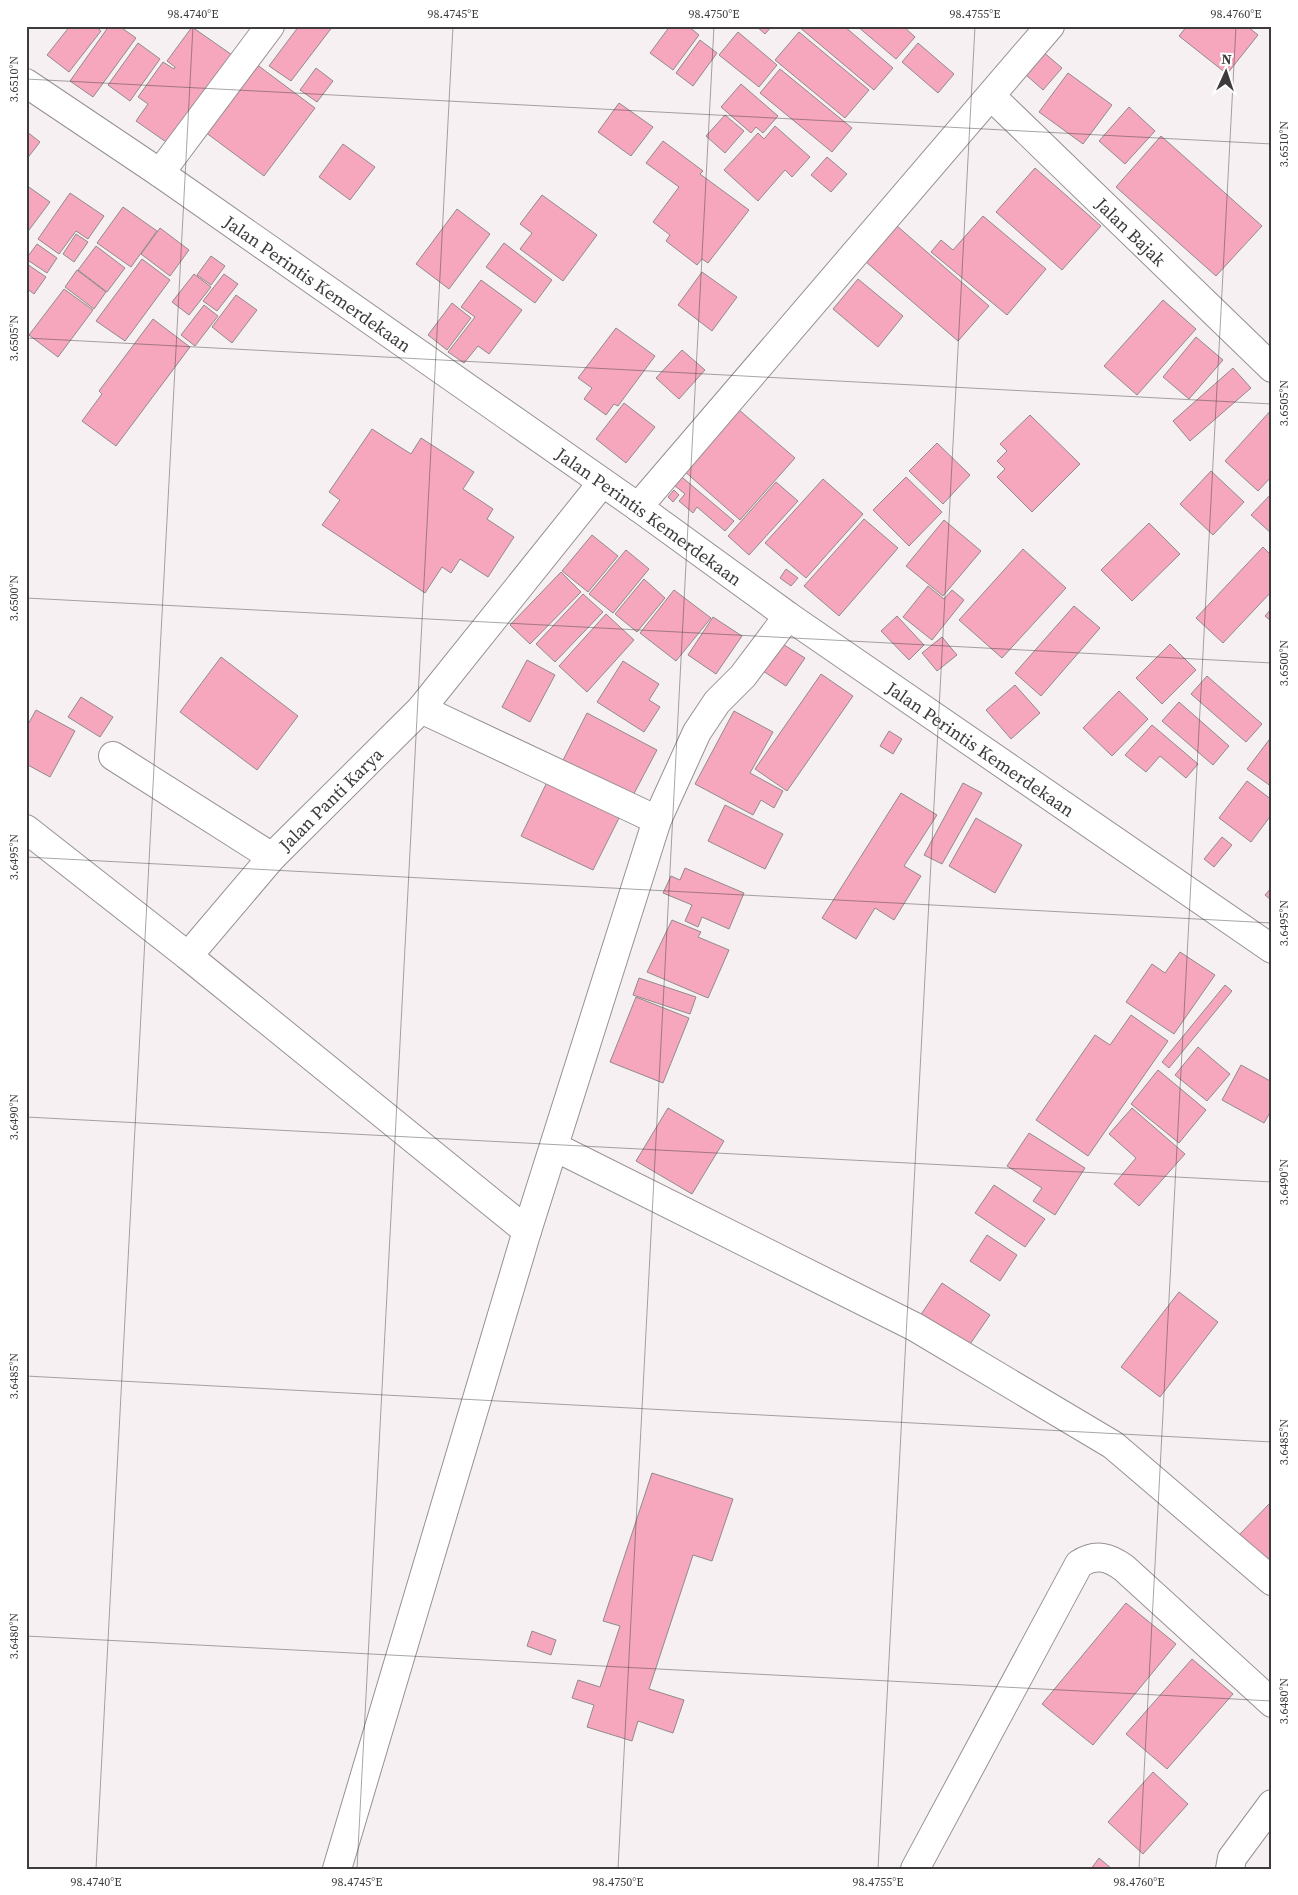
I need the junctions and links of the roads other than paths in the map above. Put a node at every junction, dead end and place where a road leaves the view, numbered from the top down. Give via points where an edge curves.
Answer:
1 (270, 26) edge
2 (1050, 26) edge
3 (26, 83) edge
4 (990, 96) junction
5 (160, 173) junction
6 (1272, 368) edge
7 (602, 483) junction
8 (638, 507) junction
9 (788, 616) junction
10 (421, 709) junction
11 (113, 756) dead end
12 (657, 820) junction
13 (26, 829) edge
14 (272, 857) junction
15 (1272, 949) edge
16 (188, 956) junction
17 (555, 1147) junction
18 (527, 1231) junction
19 (1272, 1581) edge
20 (1272, 1703) edge
21 (1272, 1804) edge
22 (337, 1869) edge
23 (915, 1869) edge
24 (1230, 1869) edge

1 - 5 street
2 - 4 street
3 - 5 street, Jalan Perintis Kemerdekaan
4 - 6 street, Jalan Bajak
4 - 8 street
5 - 7 street, Jalan Perintis Kemerdekaan
7 - 8 street, Jalan Perintis Kemerdekaan
7 - 10 street, Jalan Panti Karya
8 - 9 street, Jalan Perintis Kemerdekaan
9 - 12 street via 743,676 717,702 698,732
9 - 15 street, Jalan Perintis Kemerdekaan
10 - 12 street
10 - 14 street, Jalan Panti Karya
11 - 14 street
12 - 17 street
13 - 16 street
14 - 16 street, Jalan Panti Karya
16 - 18 street
17 - 18 street
17 - 19 street via 914,1327 1113,1445
18 - 22 street
20 - 23 street via 1118,1564 1101,1556 1089,1558 1079,1564
21 - 24 street via 1236,1852

